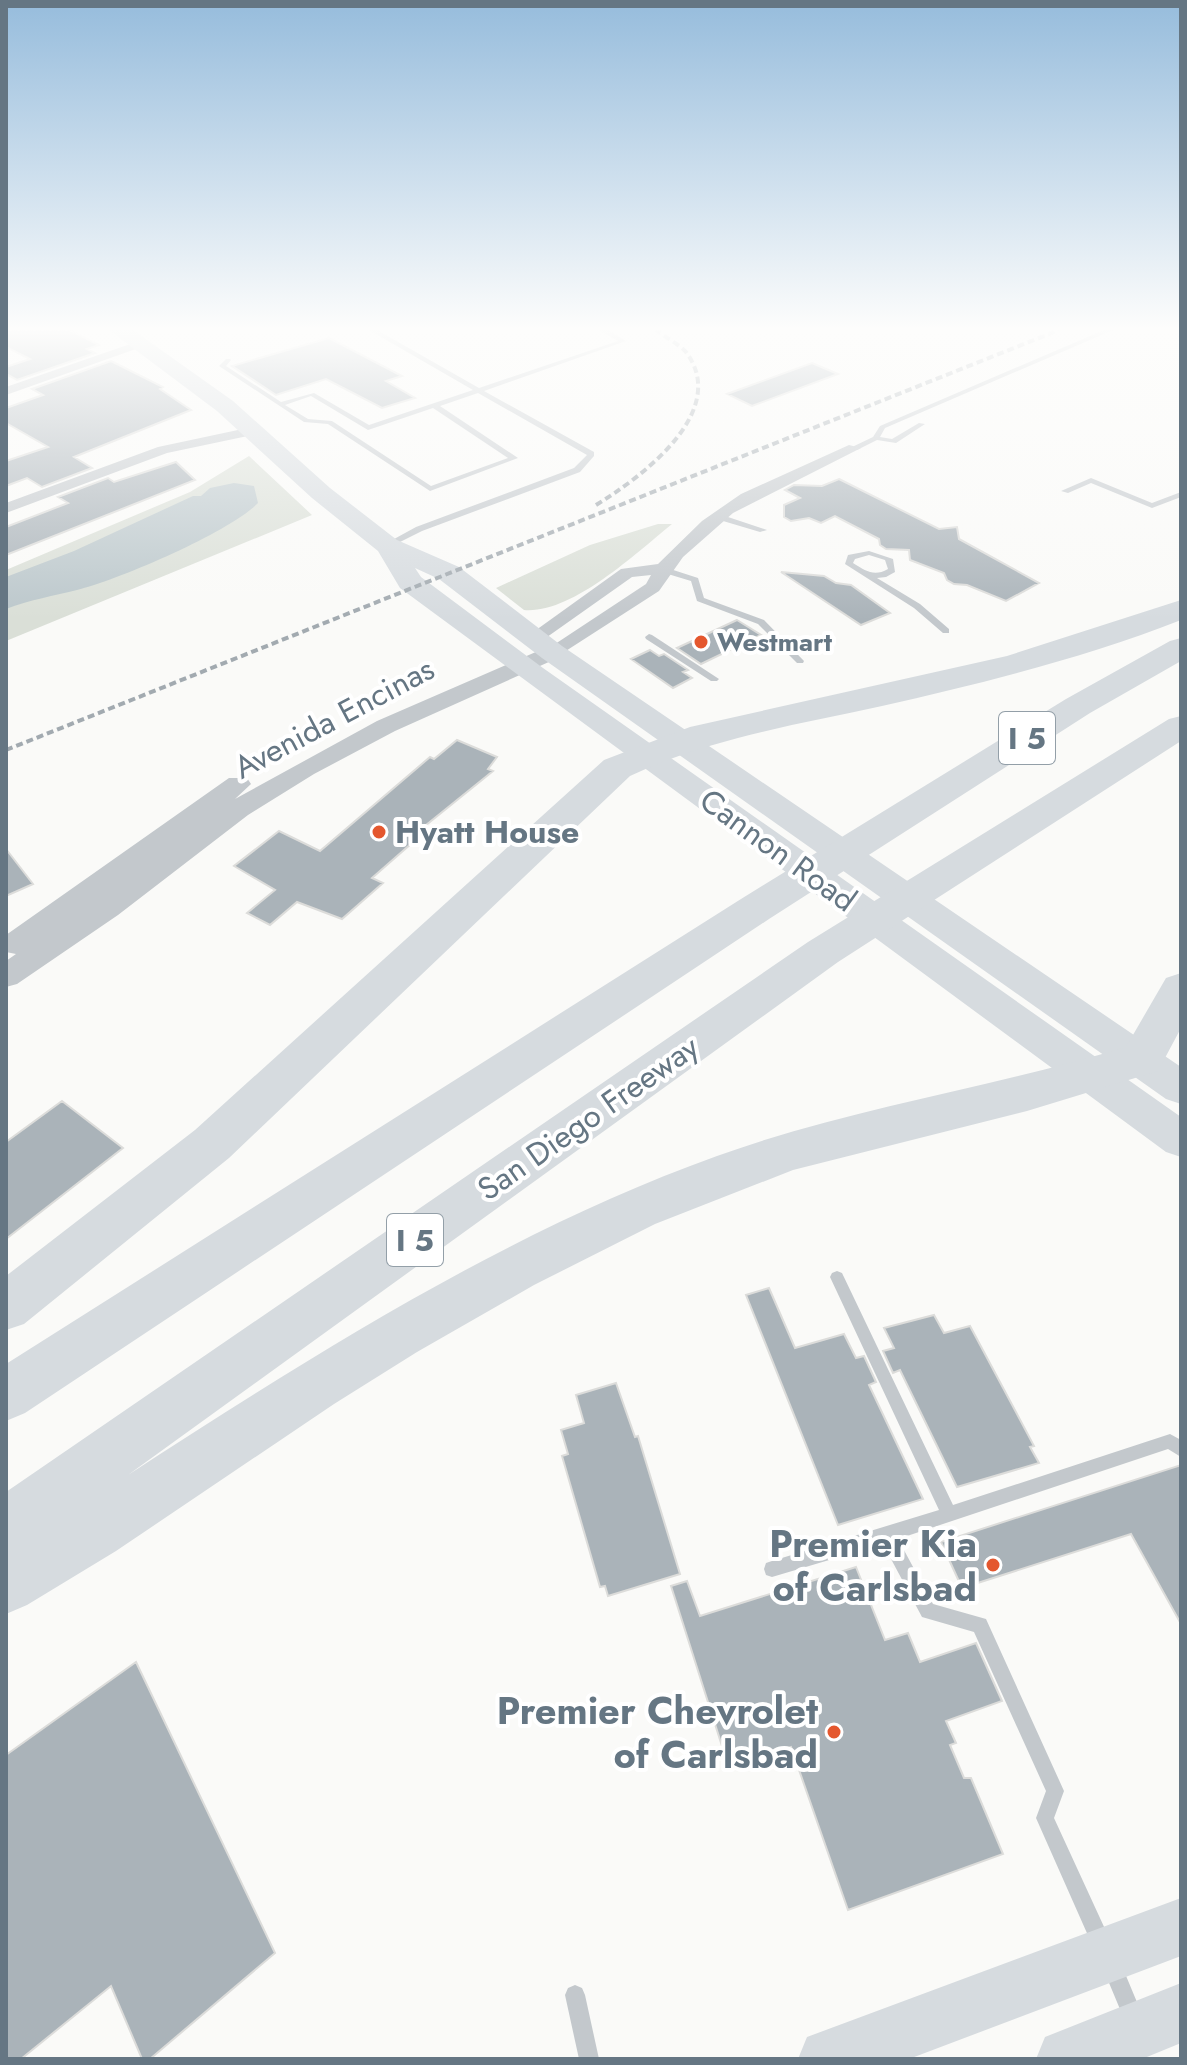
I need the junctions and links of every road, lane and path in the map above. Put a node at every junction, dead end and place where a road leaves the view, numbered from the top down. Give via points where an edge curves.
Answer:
1 (247, 426) edge
2 (337, 426) edge
3 (466, 426) edge
4 (543, 426) edge
5 (883, 426) edge
6 (917, 426) edge
7 (252, 431) junction
8 (876, 438) junction
9 (854, 448) joint
10 (1065, 491) dead end
11 (1181, 494) edge
12 (6, 508) edge
13 (716, 516) junction
14 (763, 530) dead end
15 (388, 546) junction
16 (661, 569) junction
17 (868, 576) junction
18 (1181, 609) edge
19 (946, 631) dead end
20 (649, 637) dead end
21 (1181, 648) edge
22 (528, 652) junction
23 (800, 661) dead end
24 (714, 679) dead end
25 (1181, 726) edge
26 (680, 739) junction
27 (645, 755) junction
28 (79, 900) junction
29 (108, 908) junction
30 (6, 950) edge
31 (6, 976) edge
32 (1181, 989) edge
33 (1142, 1059) junction
34 (1094, 1076) junction
35 (1181, 1088) edge
36 (1181, 1140) edge
37 (837, 1277) dead end
38 (6, 1307) edge
39 (6, 1395) edge
40 (1181, 1450) edge
41 (949, 1514) junction
42 (6, 1527) edge
43 (887, 1535) junction
44 (772, 1569) dead end
45 (6, 1584) edge
46 (1181, 1927) edge
47 (1107, 1955) junction
48 (575, 1995) dead end
49 (1155, 2029) edge
50 (589, 2059) edge
51 (829, 2059) edge
52 (1067, 2059) edge

1 - 7 main road, Cannon Road
2 - 3 lane via 430,489 514,458
4 - 15 lane via 591,454 577,470 419,529
5 - 8 lane
6 - 8 lane via 893,441
7 - 12 street via 163,450
7 - 15 main road, Cannon Road
8 - 9 lane
9 - 13 street, Avenida Encinas via 758,489
10 - 11 lane via 1091,480 1152,506
13 - 14 lane
13 - 16 street, Avenida Encinas
15 - 22 main road, Cannon Road via 410,582
16 - 22 street, Avenida Encinas via 653,587
16 - 22 street, Avenida Encinas via 627,573
16 - 23 lane via 695,580 700,599 761,622
17 - 17 lane via 888,573 892,562 877,554 851,557 851,568
17 - 19 lane
18 - 26 highway via 1019,665
20 - 24 lane
21 - 39 highway, I 5 via 1078,706 755,909
22 - 26 main road, Cannon Road
22 - 27 main road, Cannon Road
22 - 28 street, Avenida Encinas via 377,707 296,748 197,812
22 - 29 street, Avenida Encinas via 305,768 238,809
25 - 42 highway, San Diego Freeway / I 5 via 823,952
26 - 27 highway
26 - 33 main road, Cannon Road
27 - 34 main road, Cannon Road
27 - 38 highway via 617,768 212,1144
28 - 29 lane
28 - 30 street, Avenida Encinas
29 - 31 street, Avenida Encinas
32 - 33 highway
33 - 34 highway
33 - 35 main road, Cannon Road
34 - 36 main road, Cannon Road
34 - 45 highway via 805,1148 683,1190 557,1246 358,1359
37 - 41 lane
40 - 41 lane via 1170,1441
41 - 43 lane
43 - 44 lane
43 - 47 lane via 928,1611 980,1625 1055,1791 1045,1818
46 - 47 main road
47 - 49 lane
47 - 51 main road
48 - 50 lane
49 - 52 main road

